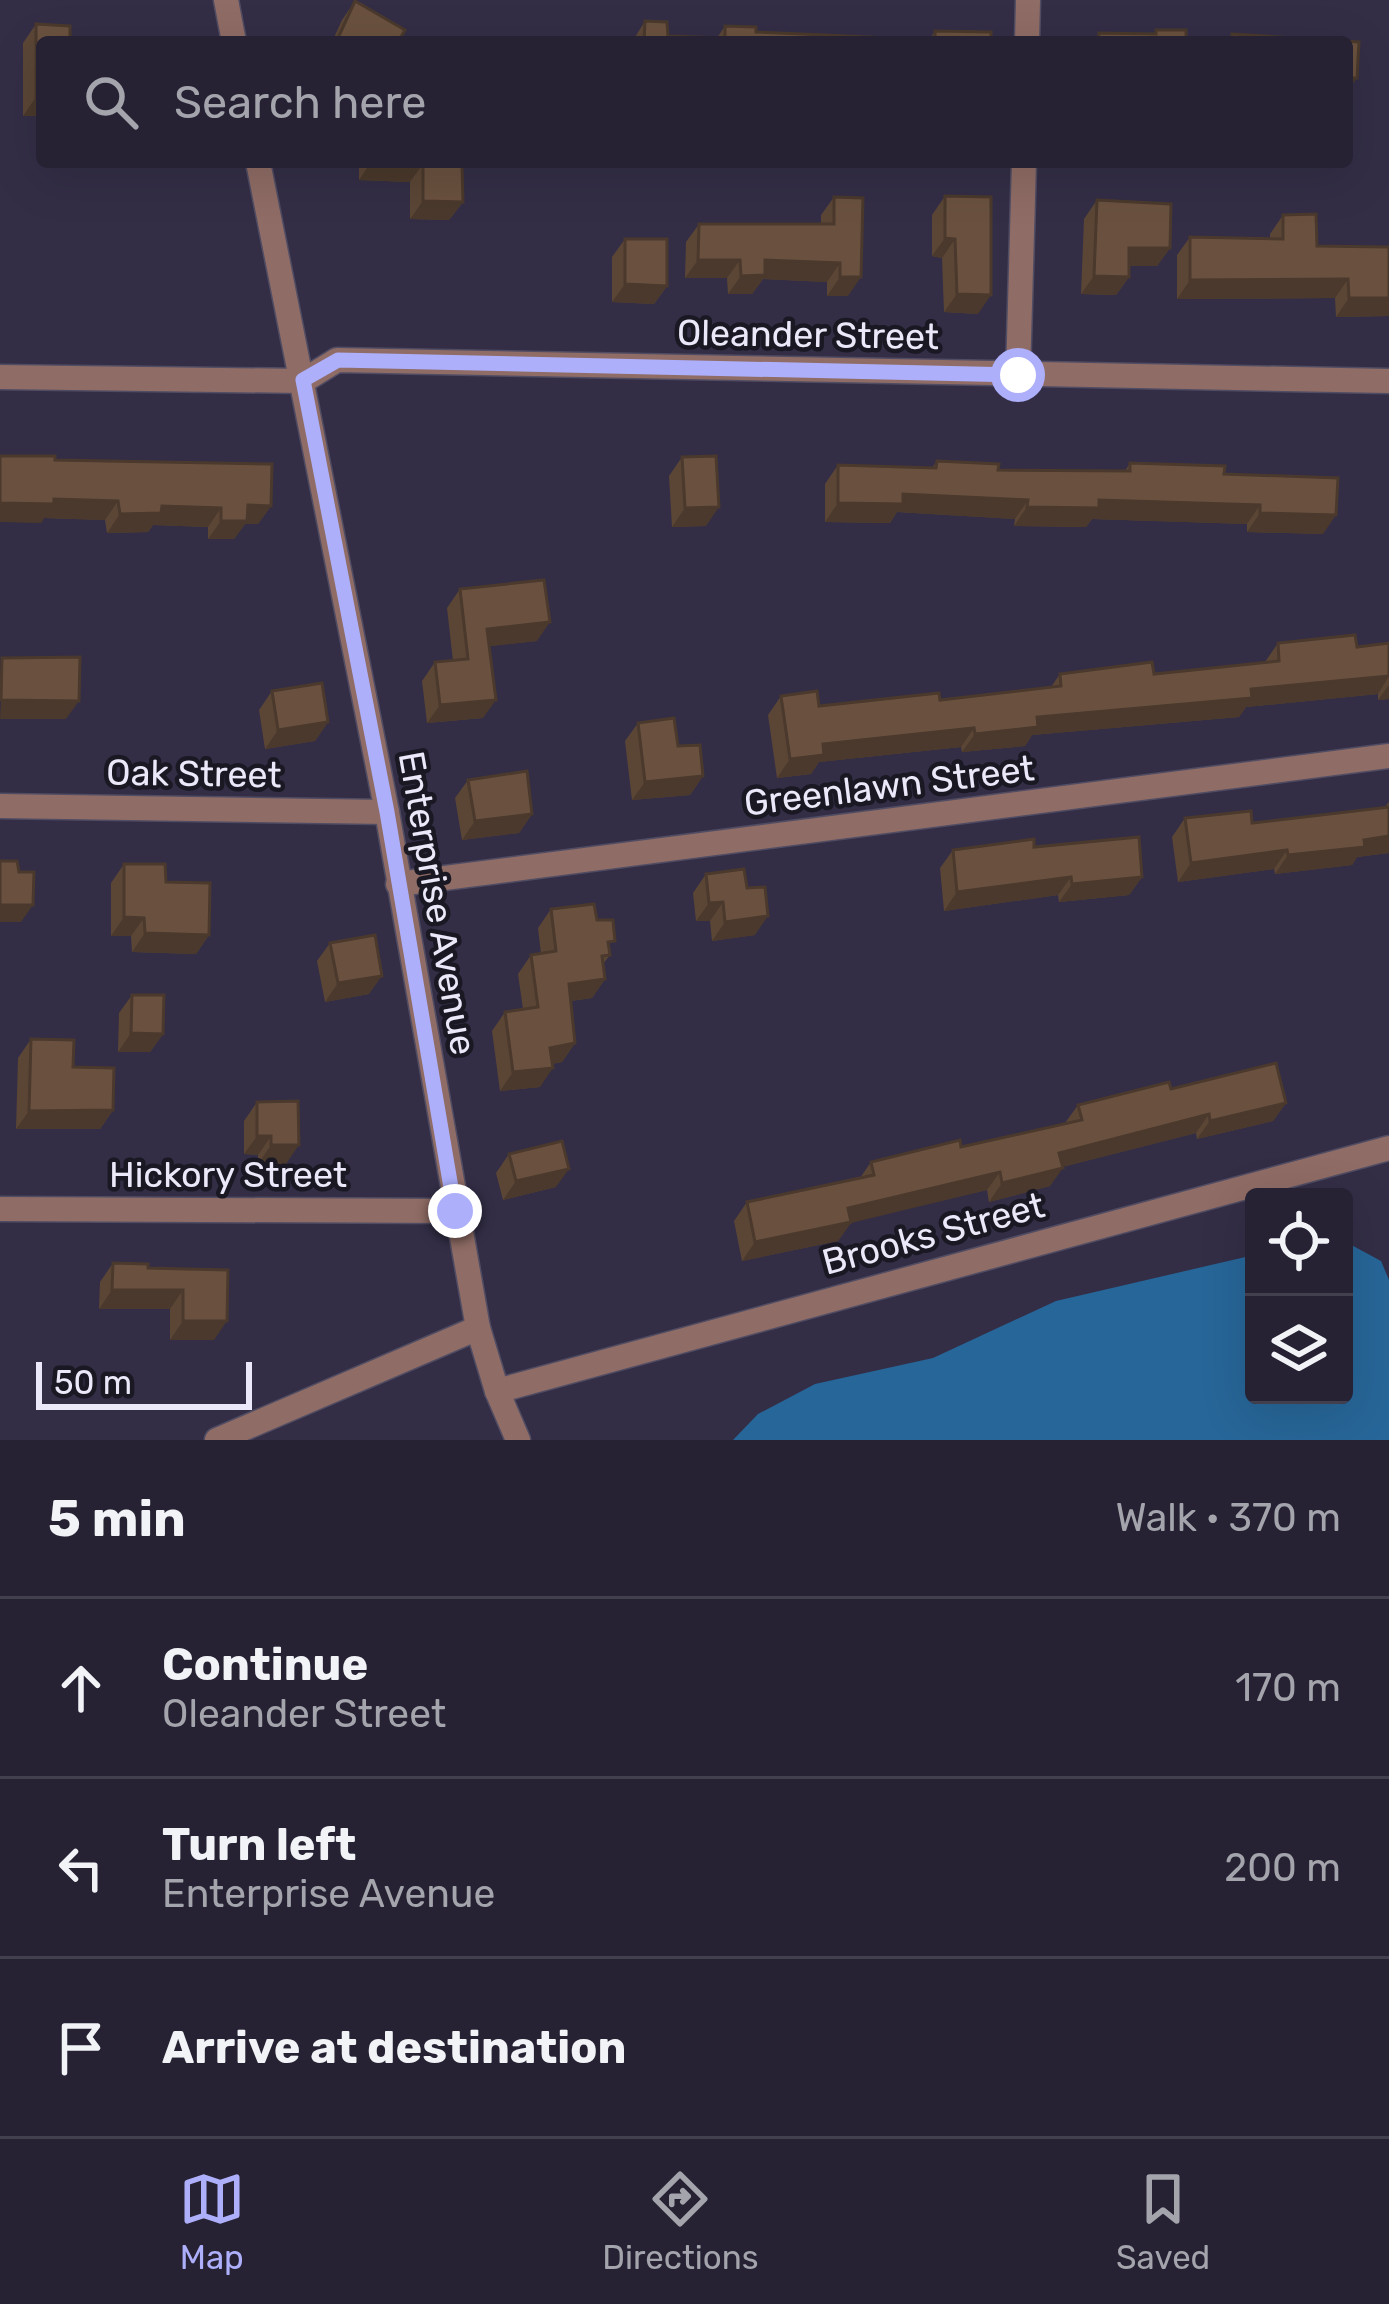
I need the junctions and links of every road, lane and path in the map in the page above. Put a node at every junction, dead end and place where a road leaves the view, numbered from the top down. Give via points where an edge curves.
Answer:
1 (226, 0) edge
2 (1028, 0) edge
3 (233, 36) edge
4 (1027, 36) edge
5 (259, 168) edge
6 (1024, 168) edge
7 (1018, 375) junction
8 (0, 377) edge
9 (303, 380) junction
10 (1389, 381) edge
11 (1389, 756) edge
12 (0, 806) edge
13 (387, 812) junction
14 (398, 884) junction
15 (1389, 1148) edge
16 (0, 1209) edge
17 (455, 1211) junction
18 (478, 1328) junction
19 (497, 1391) junction
20 (217, 1440) edge
21 (518, 1440) edge

1 - 3 street
2 - 4 street
5 - 9 street, Enterprise Avenue
6 - 7 street
7 - 9 street, Oleander Street via 338,360
7 - 10 street, Oleander Street
8 - 9 street
9 - 13 street, Enterprise Avenue
11 - 14 street, Greenlawn Street
12 - 13 street, Oak Street
13 - 14 street, Enterprise Avenue
14 - 17 street, Enterprise Avenue
15 - 19 street, Brooks Street
16 - 17 street, Hickory Street
17 - 18 street, Enterprise Avenue
18 - 19 street, Enterprise Avenue
18 - 20 street
19 - 21 street, Enterprise Avenue

